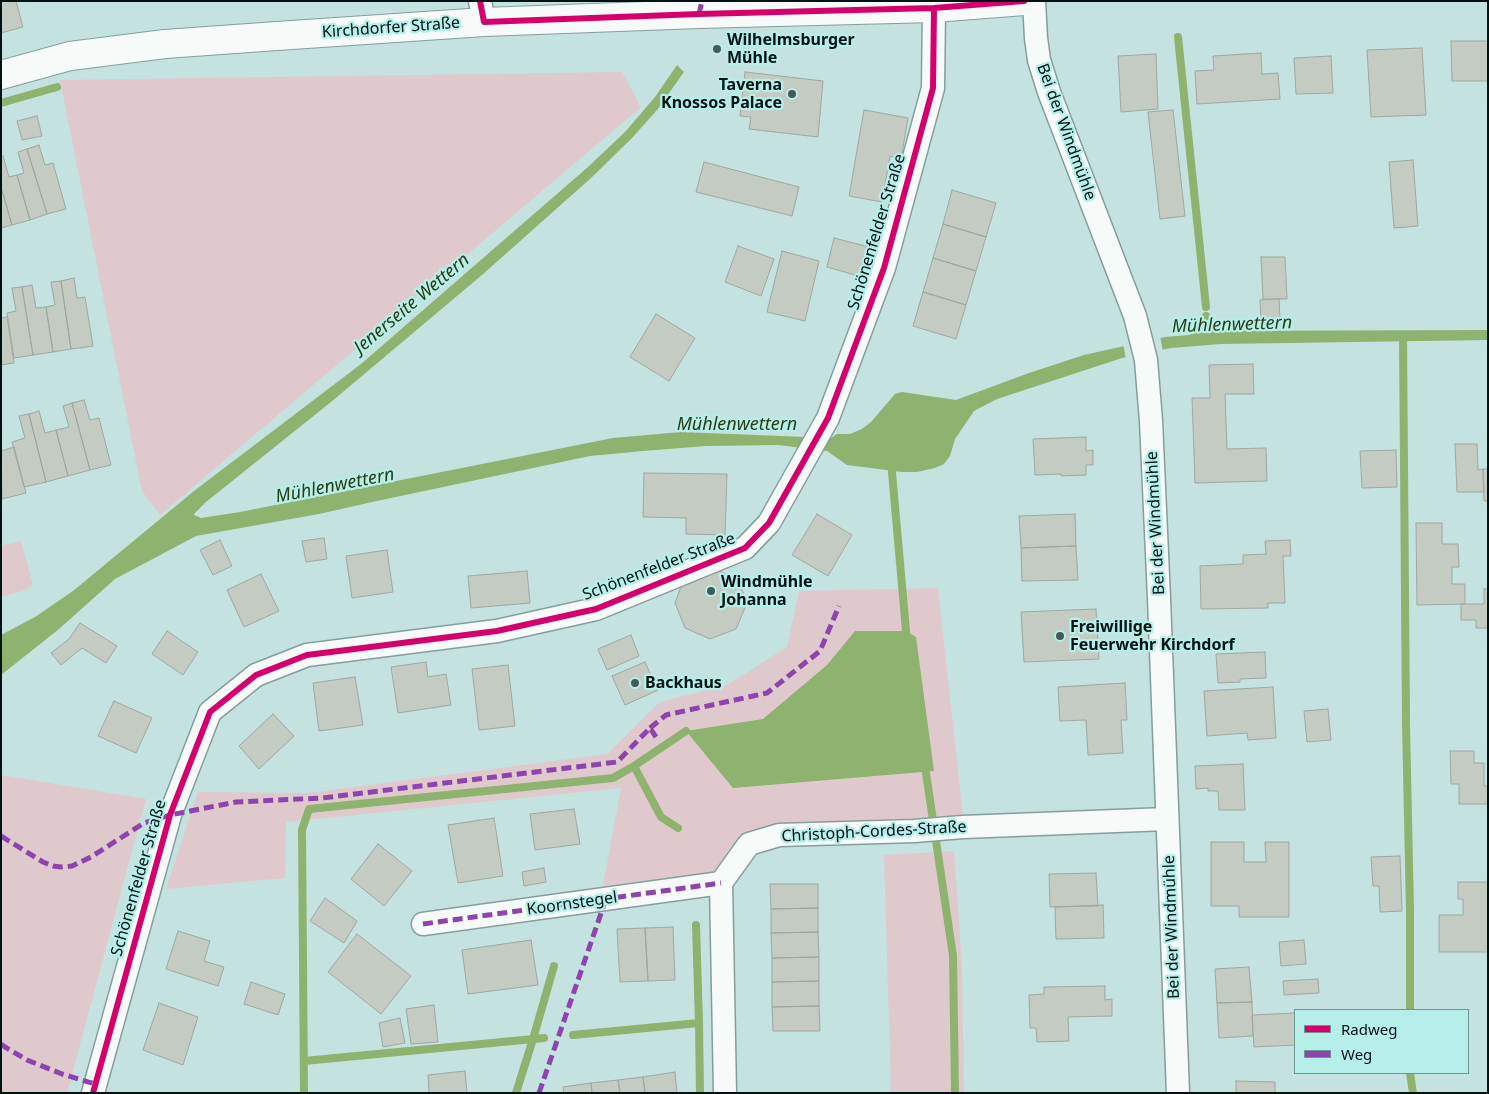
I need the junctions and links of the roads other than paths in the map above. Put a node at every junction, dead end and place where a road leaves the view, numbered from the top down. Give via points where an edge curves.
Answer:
1 (1024, 1) edge
2 (1034, 1) edge
3 (701, 7) edge
4 (934, 8) junction
5 (482, 12) edge
6 (1, 75) edge
7 (1167, 819) junction
8 (721, 883) junction
9 (423, 924) dead end
10 (93, 1093) edge
11 (725, 1093) edge
12 (1178, 1093) edge

1 - 4 street, Kirchdorfer Straße
2 - 7 street, Bei der Windmühle via 1036,38 1049,92 1140,332 1146,360 1152,421
3 - 4 street, Kirchdorfer Straße
3 - 5 street, Kirchdorfer Straße
4 - 10 street, Schönenfelder Straße via 933,88 884,268 828,418 769,523 745,548 596,609 496,631 307,655 256,675 210,712 170,815
5 - 6 street, Kirchdorfer Straße via 70,56
7 - 8 street, Christoph-Cordes-Straße via 779,835 748,844
7 - 12 street, Bei der Windmühle
8 - 9 street, Koornstegel
8 - 11 street

